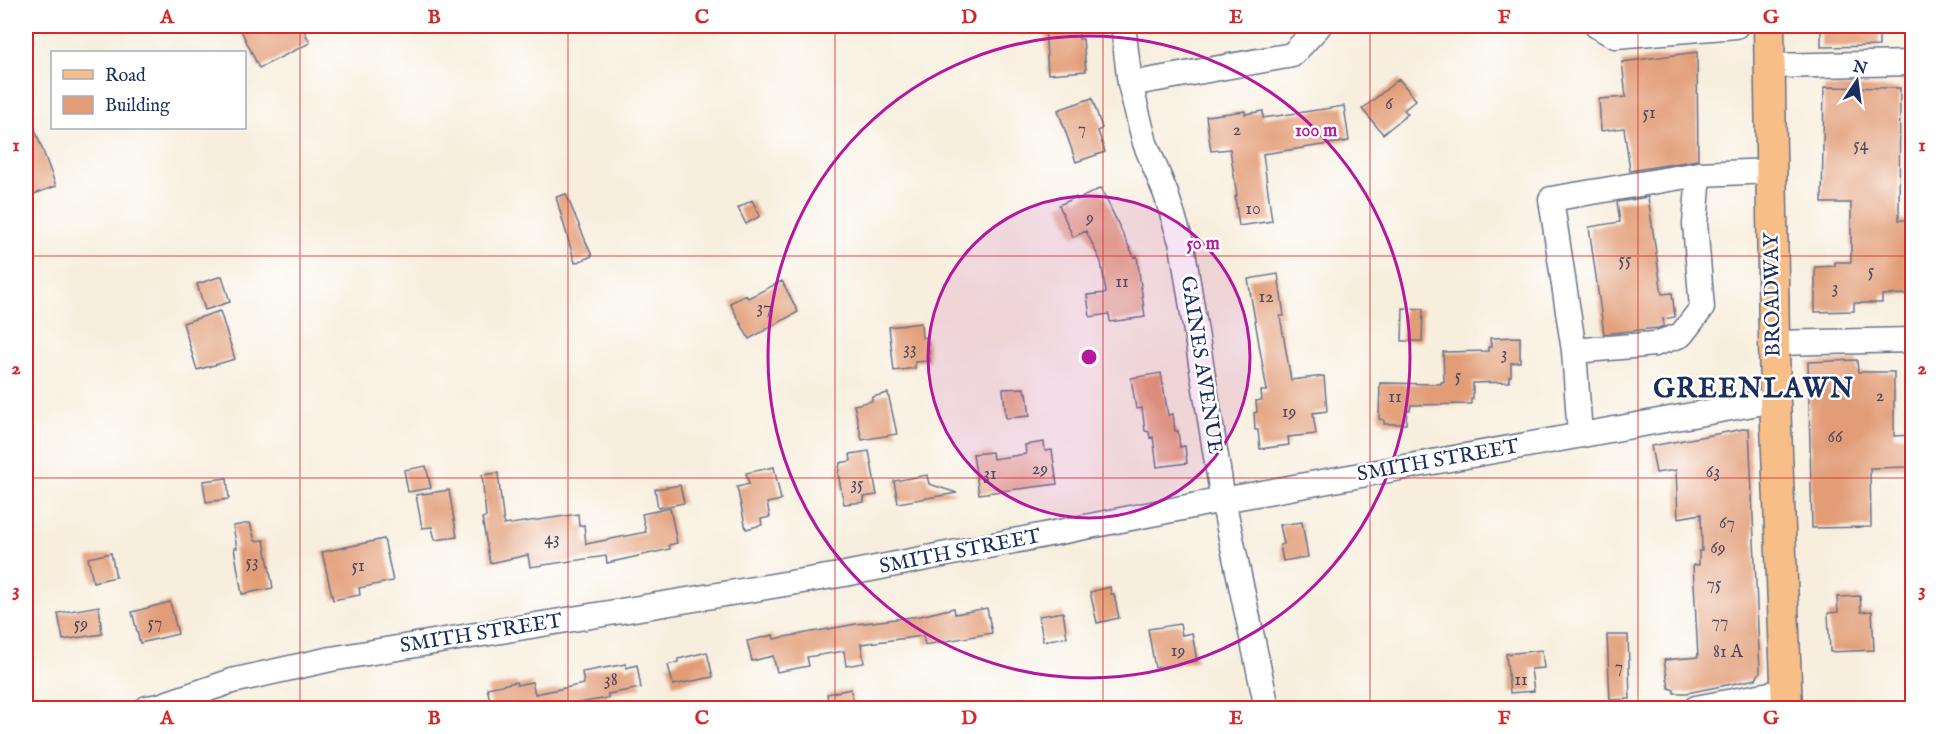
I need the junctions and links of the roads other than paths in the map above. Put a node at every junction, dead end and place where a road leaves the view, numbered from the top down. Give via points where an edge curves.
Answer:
1 (1123, 26) edge
2 (1319, 26) edge
3 (1597, 26) edge
4 (1736, 26) edge
5 (1769, 26) edge
6 (1912, 61) edge
7 (1770, 66) junction
8 (1130, 84) junction
9 (1771, 171) junction
10 (1699, 174) junction
11 (1912, 340) edge
12 (1774, 343) junction
13 (1574, 351) junction
14 (1775, 400) junction
15 (1580, 435) junction
16 (1223, 500) junction
17 (1787, 700) edge
18 (155, 708) edge
19 (1267, 708) edge
20 (1696, 708) edge

1 - 8 street, GAINES AVENUE
2 - 8 street via 1292,55
3 - 4 street via 1615,36
5 - 7 main road, BROADWAY
6 - 7 street
7 - 9 main road, BROADWAY
8 - 16 street, GAINES AVENUE via 1145,143 1182,245
9 - 10 street
9 - 12 main road, BROADWAY
10 - 13 street via 1695,224 1702,308 1682,335 1655,344
10 - 13 street via 1551,199
11 - 12 street
12 - 14 main road, BROADWAY
13 - 15 street
14 - 15 street, SMITH STREET
14 - 17 main road, BROADWAY
15 - 16 street, SMITH STREET
16 - 18 street, SMITH STREET via 845,574 331,659 232,681
16 - 19 street, GAINES AVENUE
17 - 20 street

